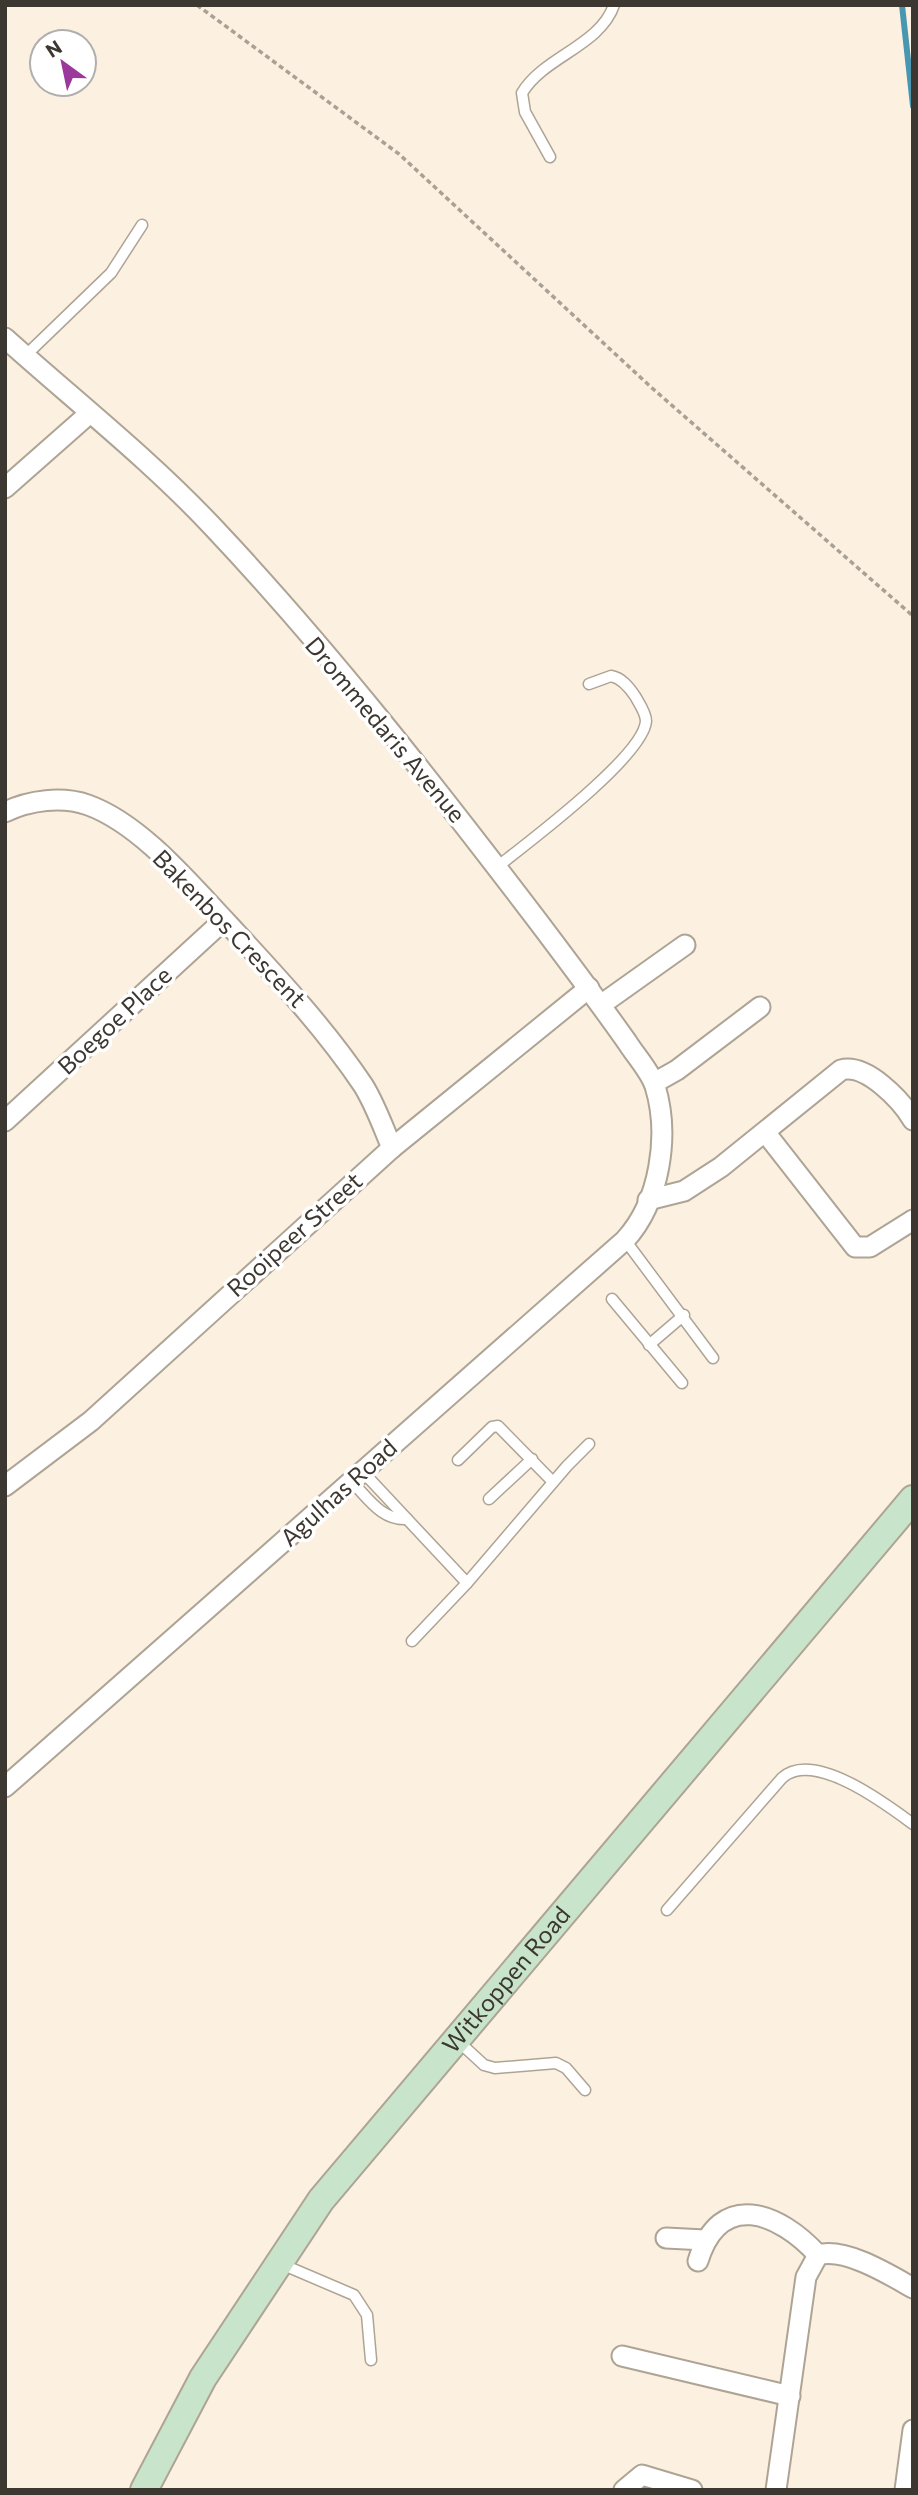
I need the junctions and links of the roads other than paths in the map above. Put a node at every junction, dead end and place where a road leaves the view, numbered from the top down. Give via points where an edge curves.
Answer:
1 (614, 5) edge
2 (550, 158) dead end
3 (142, 225) dead end
4 (5, 338) edge
5 (25, 356) junction
6 (90, 414) junction
7 (5, 488) edge
8 (589, 684) dead end
9 (5, 813) edge
10 (497, 867) junction
11 (224, 920) junction
12 (685, 945) dead end
13 (589, 988) junction
14 (602, 1004) junction
15 (760, 1007) dead end
16 (654, 1083) junction
17 (913, 1120) edge
18 (5, 1121) edge
19 (765, 1132) junction
20 (392, 1148) junction
21 (651, 1193) junction
22 (913, 1220) edge
23 (625, 1240) junction
24 (612, 1299) dead end
25 (684, 1315) junction
26 (649, 1345) junction
27 (713, 1358) dead end
28 (682, 1383) dead end
29 (589, 1444) dead end
30 (532, 1459) junction
31 (458, 1460) dead end
32 (358, 1477) junction
33 (553, 1482) junction
34 (5, 1486) edge
35 (489, 1499) dead end
36 (913, 1499) edge
37 (467, 1583) junction
38 (412, 1641) dead end
39 (5, 1787) edge
40 (913, 1824) edge
41 (667, 1910) dead end
42 (456, 2039) junction
43 (585, 2090) dead end
44 (666, 2238) dead end
45 (705, 2240) junction
46 (818, 2255) junction
47 (698, 2261) dead end
48 (279, 2263) junction
49 (913, 2288) edge
50 (622, 2356) dead end
51 (371, 2360) dead end
52 (790, 2396) junction
53 (913, 2430) edge
54 (144, 2490) edge
55 (624, 2490) edge
56 (692, 2490) edge
57 (776, 2490) edge
58 (905, 2490) edge

1 - 2 lane via 604,23 522,93 525,113
3 - 5 lane via 111,273
4 - 5 street, Drommedaris Avenue
5 - 6 street, Drommedaris Avenue
6 - 7 street
6 - 10 street, Drommedaris Avenue via 117,434 211,525 376,716
8 - 10 lane via 611,676 627,685 646,721 640,735 628,753 568,810
9 - 11 street, Bakenbos Crescent via 48,800 69,799 111,816 171,865
10 - 13 street, Drommedaris Avenue
11 - 18 street, Boegoe Place
11 - 20 street, Bakenbos Crescent via 303,1005 364,1087
12 - 14 street
13 - 14 street, Drommedaris Avenue
13 - 20 street, Rooipeer Street
14 - 16 street, Drommedaris Avenue
15 - 16 street
16 - 21 street, Drommedaris Avenue via 661,1135 660,1163
17 - 19 street via 897,1097 848,1068 834,1073
19 - 21 street via 684,1191
19 - 22 street via 855,1247 870,1247
20 - 34 street, Rooipeer Street via 91,1422
21 - 23 street, Agulhas Road
23 - 25 lane
23 - 32 street, Agulhas Road
24 - 26 lane
25 - 26 lane
25 - 27 lane
26 - 28 lane
29 - 33 lane
30 - 31 lane via 503,1429 494,1426
30 - 33 lane
30 - 35 lane
32 - 37 lane via 387,1517 407,1519
32 - 39 street, Agulhas Road
33 - 37 lane
36 - 42 main road, Witkoppen Road
37 - 38 lane
40 - 41 lane via 834,1776 794,1770 782,1778
42 - 43 lane via 484,2065 495,2068 556,2063
42 - 48 main road, Witkoppen Road via 328,2192
44 - 45 street
45 - 46 street via 720,2224 754,2213 792,2231
45 - 47 street
46 - 49 street via 841,2256 874,2267
46 - 52 street via 806,2277
48 - 51 lane via 354,2295 368,2315
48 - 54 main road, Witkoppen Road via 202,2378
50 - 52 street
52 - 57 street
53 - 58 street
55 - 56 street via 642,2474

